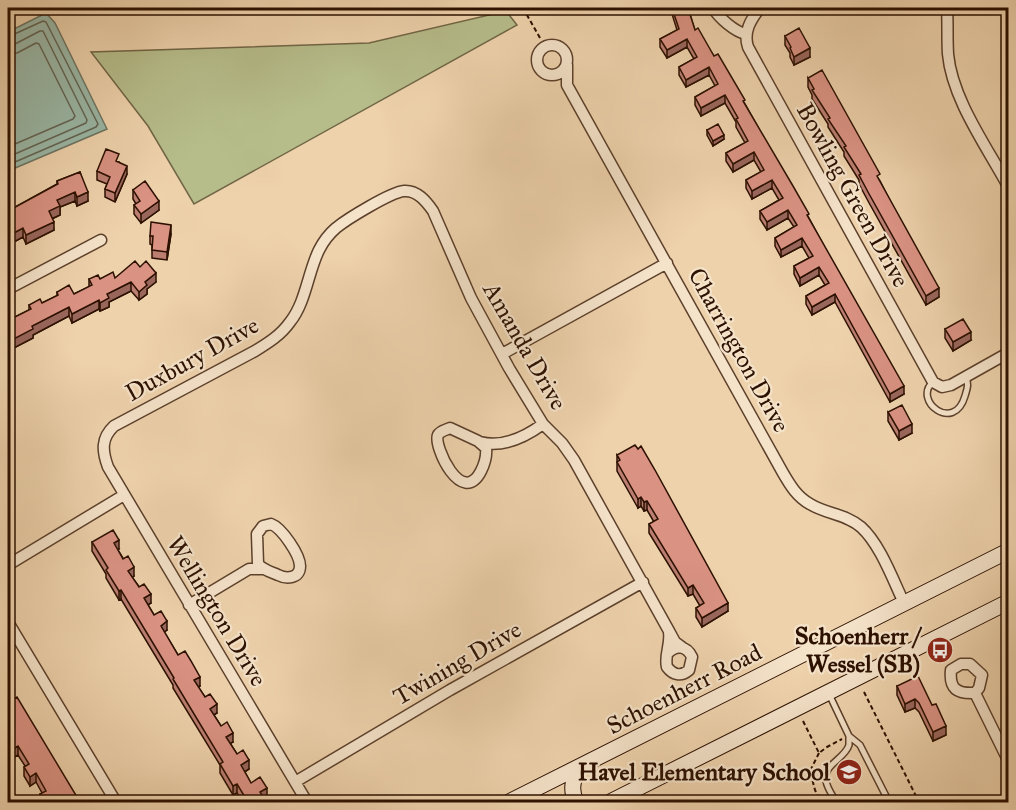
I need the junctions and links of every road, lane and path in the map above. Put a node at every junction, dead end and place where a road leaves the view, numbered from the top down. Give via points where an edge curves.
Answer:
1 (12, 8) edge
2 (523, 8) edge
3 (713, 8) edge
4 (948, 8) edge
5 (8, 10) edge
6 (757, 12) edge
7 (746, 34) junction
8 (540, 38) dead end
9 (567, 65) junction
10 (551, 75) junction
11 (567, 85) junction
12 (1008, 186) edge
13 (412, 192) joint
14 (101, 240) dead end
15 (667, 263) junction
16 (8, 289) edge
17 (1008, 353) edge
18 (502, 354) junction
19 (965, 377) junction
20 (938, 384) junction
21 (543, 424) junction
22 (105, 438) joint
23 (478, 441) junction
24 (496, 444) junction
25 (486, 461) junction
26 (124, 495) junction
27 (1008, 551) edge
28 (257, 553) junction
29 (8, 564) edge
30 (249, 569) junction
31 (264, 569) junction
32 (643, 582) junction
33 (1008, 602) edge
34 (904, 603) junction
35 (189, 605) junction
36 (8, 622) edge
37 (669, 631) junction
38 (683, 648) junction
39 (667, 654) junction
40 (864, 692) dead end
41 (828, 693) junction
42 (975, 693) dead end
43 (801, 716) dead end
44 (849, 736) junction
45 (819, 753) junction
46 (1008, 760) edge
47 (579, 767) junction
48 (295, 782) junction
49 (116, 802) edge
50 (307, 802) edge
51 (509, 802) edge
52 (576, 802) edge
53 (610, 802) edge
54 (821, 802) edge
55 (836, 802) edge
56 (889, 802) edge
57 (919, 802) edge

1 - 5 path
2 - 8 path
3 - 7 street
4 - 12 street via 948,56 954,79
6 - 7 street
7 - 20 street, Bowling Green Drive via 748,47
9 - 10 street via 560,73
9 - 10 street, Charrington Drive via 564,50 555,45 544,47 538,53 537,63
9 - 11 street, Charrington Drive
10 - 11 street, Charrington Drive
11 - 15 street, Charrington Drive
13 - 18 street, Amanda Drive via 433,211 471,298
13 - 22 street, Duxbury Drive via 379,201 337,227 319,249 292,321 274,339 122,421
14 - 16 street
15 - 18 street
15 - 34 street, Charrington Drive via 796,493 809,504 862,527
17 - 19 street
18 - 21 street, Amanda Drive
19 - 20 street via 951,385
19 - 20 lane via 968,387 963,403 951,413 936,410 931,404 928,389
21 - 24 street via 522,437
21 - 32 street, Amanda Drive via 574,460
22 - 26 street, Wellington Drive via 104,456
23 - 24 street
23 - 25 street via 486,448
23 - 25 street via 450,428 438,436 437,444 458,481 464,484 478,476
24 - 25 street
26 - 29 street
26 - 35 street, Wellington Drive
27 - 34 main road, Schoenherr Road
28 - 30 street
28 - 31 street via 258,564
28 - 31 street via 260,529 275,525 300,566 295,575 285,579
30 - 31 street
30 - 35 street
32 - 37 street, Amanda Drive
32 - 48 street, Twining Drive
33 - 41 main road
34 - 47 main road, Schoenherr Road
35 - 48 street, Wellington Drive
36 - 49 street
37 - 38 street, Amanda Drive
37 - 39 street
38 - 39 street via 674,648
38 - 39 street via 693,662 682,674 666,667
40 - 57 path
41 - 44 lane
41 - 53 main road
42 - 46 street
43 - 45 path
44 - 45 path
44 - 55 lane via 849,747 825,776
44 - 56 lane via 860,745
45 - 54 path via 810,771
47 - 51 main road, Schoenherr Road
47 - 52 main road via 572,789
48 - 50 street, Wellington Drive

